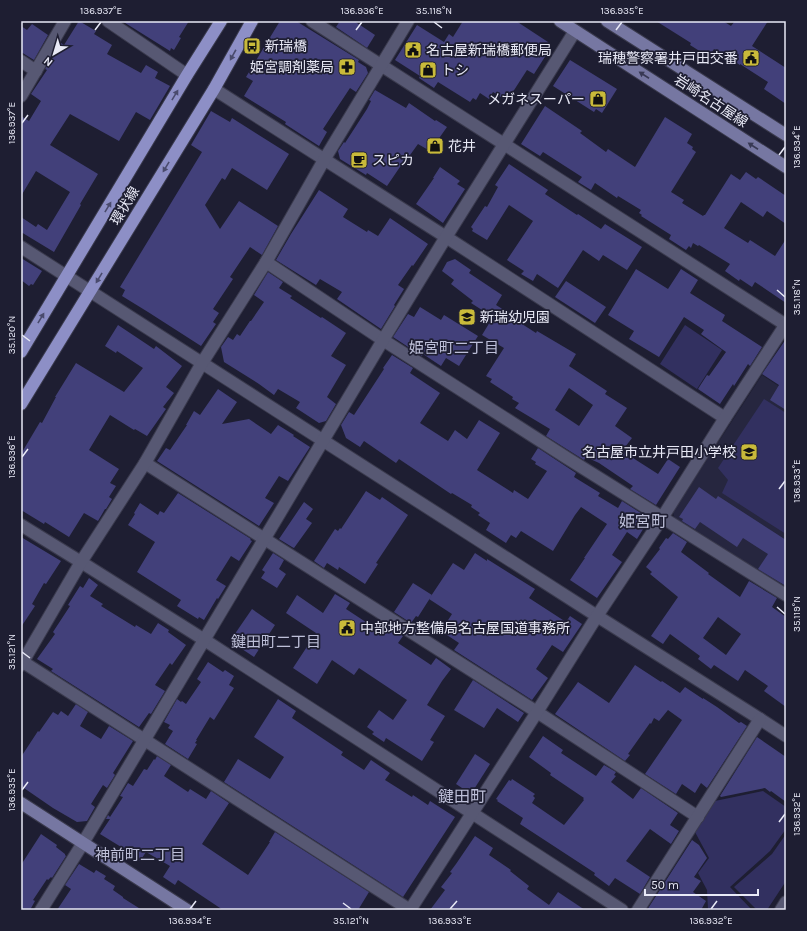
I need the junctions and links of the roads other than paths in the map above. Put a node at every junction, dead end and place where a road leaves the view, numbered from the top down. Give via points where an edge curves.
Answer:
1 (65, 21) edge
2 (108, 21) edge
3 (221, 21) edge
4 (252, 21) edge
5 (312, 21) edge
6 (408, 21) edge
7 (560, 21) edge
8 (607, 21) edge
9 (575, 31) junction
10 (21, 61) edge
11 (381, 65) junction
12 (36, 70) junction
13 (187, 75) junction
14 (214, 89) junction
15 (21, 96) edge
16 (786, 135) edge
17 (503, 145) junction
18 (324, 160) junction
19 (786, 167) edge
20 (446, 237) junction
21 (21, 247) edge
22 (266, 262) junction
23 (67, 277) junction
24 (90, 292) junction
25 (786, 325) edge
26 (383, 340) junction
27 (21, 352) edge
28 (202, 363) junction
29 (21, 404) edge
30 (725, 418) junction
31 (324, 441) junction
32 (145, 463) junction
33 (662, 518) junction
34 (21, 525) edge
35 (264, 539) junction
36 (81, 562) junction
37 (786, 595) edge
38 (597, 616) junction
39 (204, 640) junction
40 (22, 663) edge
41 (537, 712) junction
42 (760, 719) junction
43 (786, 736) edge
44 (145, 739) junction
45 (21, 803) edge
46 (472, 812) junction
47 (698, 817) junction
48 (83, 843) junction
49 (786, 902) edge
50 (41, 910) edge
51 (187, 910) edge
52 (410, 910) edge
53 (622, 910) edge
54 (638, 910) edge
55 (781, 910) edge

1 - 12 street
2 - 13 street
3 - 13 main road, 環状線
4 -> 14 main road, 環状線
5 - 11 street
6 - 11 street
7 - 9 main road, 岩崎名古屋線
8 - 16 main road, 岩崎名古屋線
9 - 17 street
19 -> 9 main road, 岩崎名古屋線
10 - 12 street
11 - 17 street
11 - 18 street
12 - 15 street
23 -> 13 main road, 環状線
14 - 18 street
14 -> 24 main road, 環状線
17 - 20 street
17 - 25 street
18 - 20 street
18 - 22 street
20 - 26 street
20 - 30 street
21 - 23 street
22 - 26 street
22 - 28 street
23 - 24 street
27 -> 23 main road, 環状線
24 - 28 street
24 - 29 main road, 環状線
25 - 30 street
26 - 31 street
26 - 33 street
28 - 31 street
28 - 32 street
30 - 33 street
31 - 35 street
31 - 38 street
32 - 35 street
32 - 36 street
33 - 37 street
33 - 38 street
34 - 36 street
35 - 39 street
35 - 41 street
36 - 39 street
36 - 40 street
38 - 41 street
38 - 42 street
39 - 44 street
39 - 46 street
40 - 44 street
41 - 46 street
41 - 47 street
42 - 43 street
42 - 47 street
44 - 48 street
44 - 52 street
45 - 48 main road
46 - 52 street
46 - 53 street
47 - 54 street
48 - 50 street
48 - 51 main road
49 - 55 street

